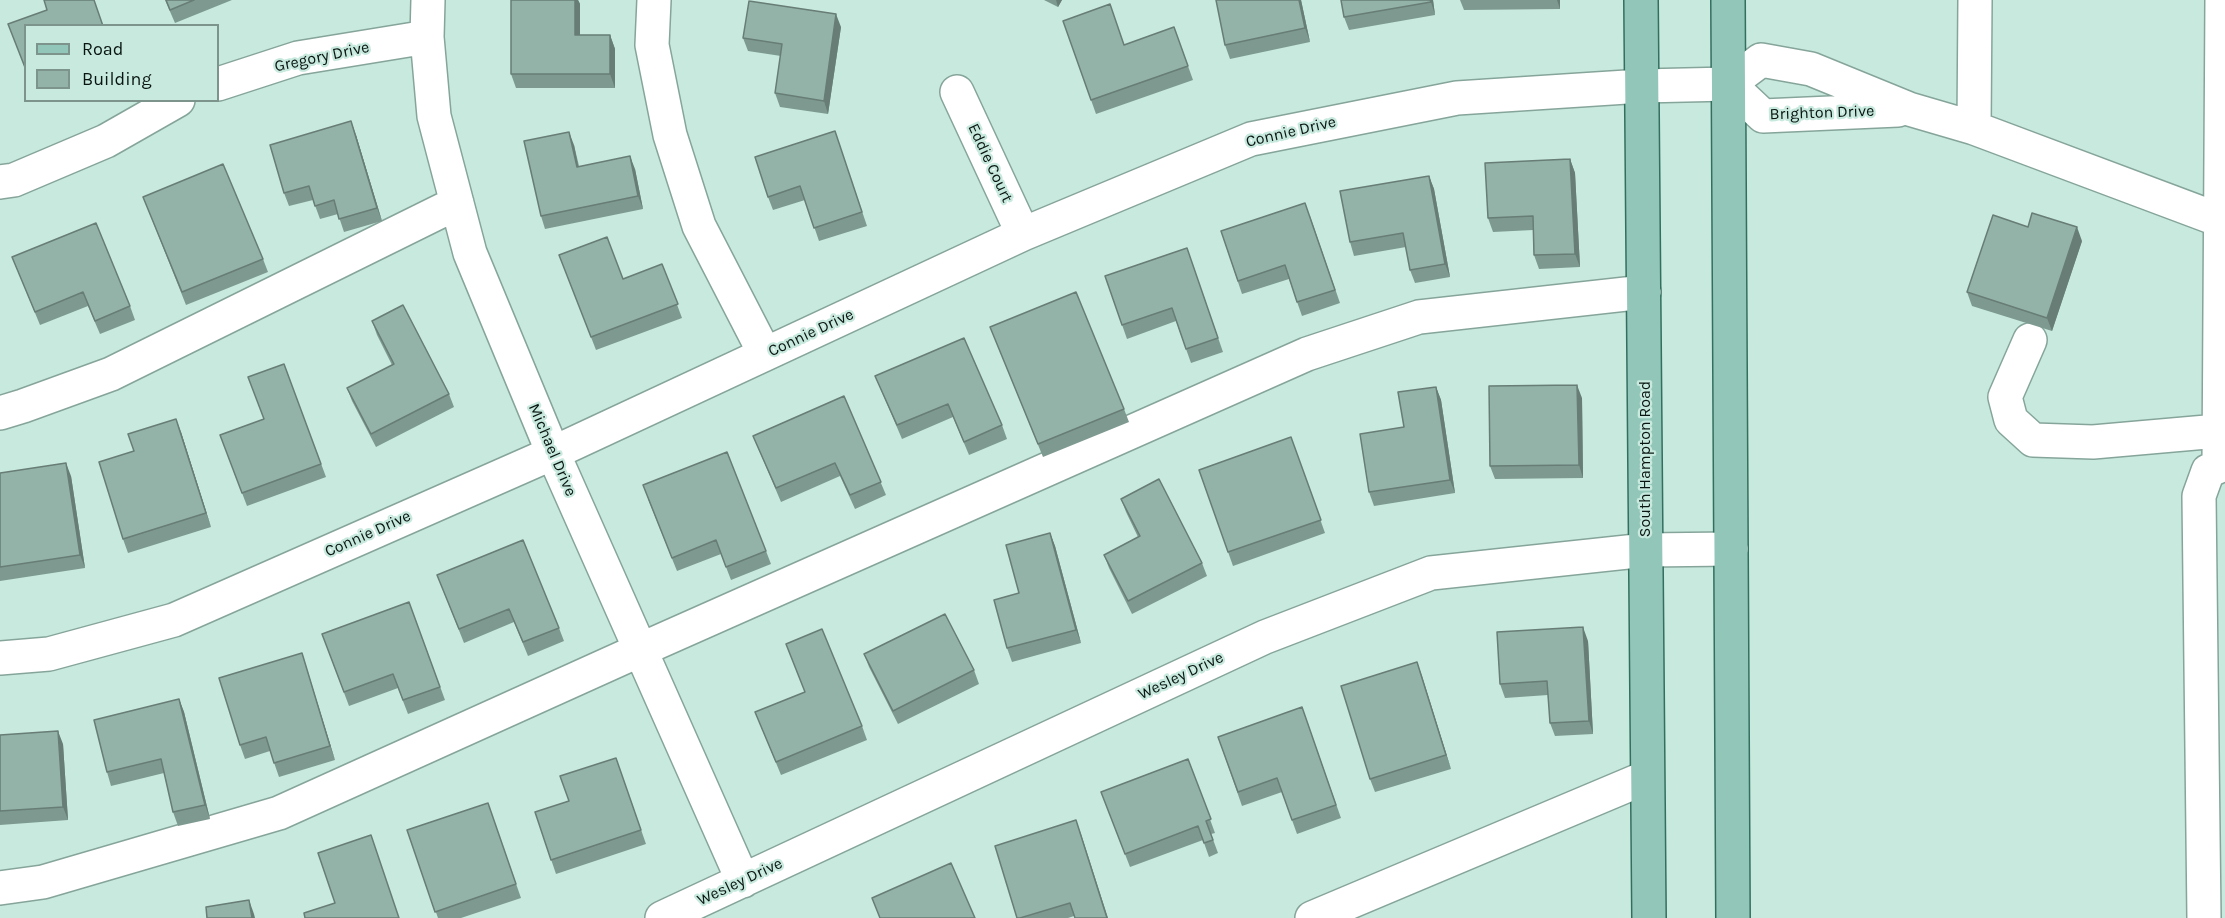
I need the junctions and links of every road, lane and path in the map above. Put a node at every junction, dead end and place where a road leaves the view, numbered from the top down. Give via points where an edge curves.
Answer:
1 (428, 0) edge
2 (654, 0) edge
3 (1641, 0) edge
4 (1728, 0) edge
5 (1975, 0) edge
6 (2222, 0) edge
7 (427, 37) junction
8 (219, 84) edge
9 (1729, 84) junction
10 (1642, 86) junction
11 (957, 92) dead end
12 (174, 102) edge
13 (1909, 109) junction
14 (1974, 128) junction
15 (0, 182) edge
16 (457, 203) junction
17 (2223, 222) edge
18 (1023, 234) junction
19 (1644, 292) junction
20 (2030, 340) dead end
21 (765, 354) junction
22 (0, 413) edge
23 (2218, 431) junction
24 (552, 453) junction
25 (2222, 465) edge
26 (1731, 549) junction
27 (1646, 550) junction
28 (640, 650) junction
29 (0, 658) edge
30 (1647, 777) junction
31 (743, 881) junction
32 (0, 888) edge
33 (662, 918) edge
34 (1312, 918) edge
35 (1649, 918) edge
36 (1733, 918) edge
37 (2204, 918) edge

1 - 7 street, Michael Drive
2 - 21 street via 652,45 670,135 699,226
3 - 10 main road, South Hampton Road
4 - 9 main road
5 - 14 street
6 - 17 street
7 - 8 street, Gregory Drive via 298,58
7 - 16 street, Michael Drive via 434,116
9 - 10 street, Connie Drive
9 - 13 street, Brighton Drive via 1763,116
9 - 13 street, Brighton Drive via 1761,60 1811,69
9 - 26 main road
10 - 18 street, Connie Drive via 1457,98 1251,139
10 - 19 main road, South Hampton Road
11 - 18 street, Eddie Court
12 - 15 street via 106,141 14,180
13 - 14 street, Brighton Drive
14 - 17 street, Brighton Drive
16 - 22 street via 111,374
16 - 24 street, Michael Drive via 470,253
17 - 23 street
18 - 21 street, Connie Drive
19 - 27 main road, South Hampton Road
19 - 28 street via 1419,317 1306,354
20 - 23 street via 2005,398 2011,420 2033,440 2093,442
21 - 24 street, Connie Drive
23 - 25 street
24 - 28 street, Michael Drive
24 - 29 street, Connie Drive via 174,620 49,654
25 - 37 street via 2208,471 2199,496
26 - 27 street, Wesley Drive
26 - 36 main road
27 - 30 main road, South Hampton Road
27 - 31 street, Wesley Drive via 1431,573 1265,637
28 - 31 street, Michael Drive
28 - 32 street via 279,813 43,882
30 - 34 street
30 - 35 main road, South Hampton Road
31 - 33 street, Wesley Drive

